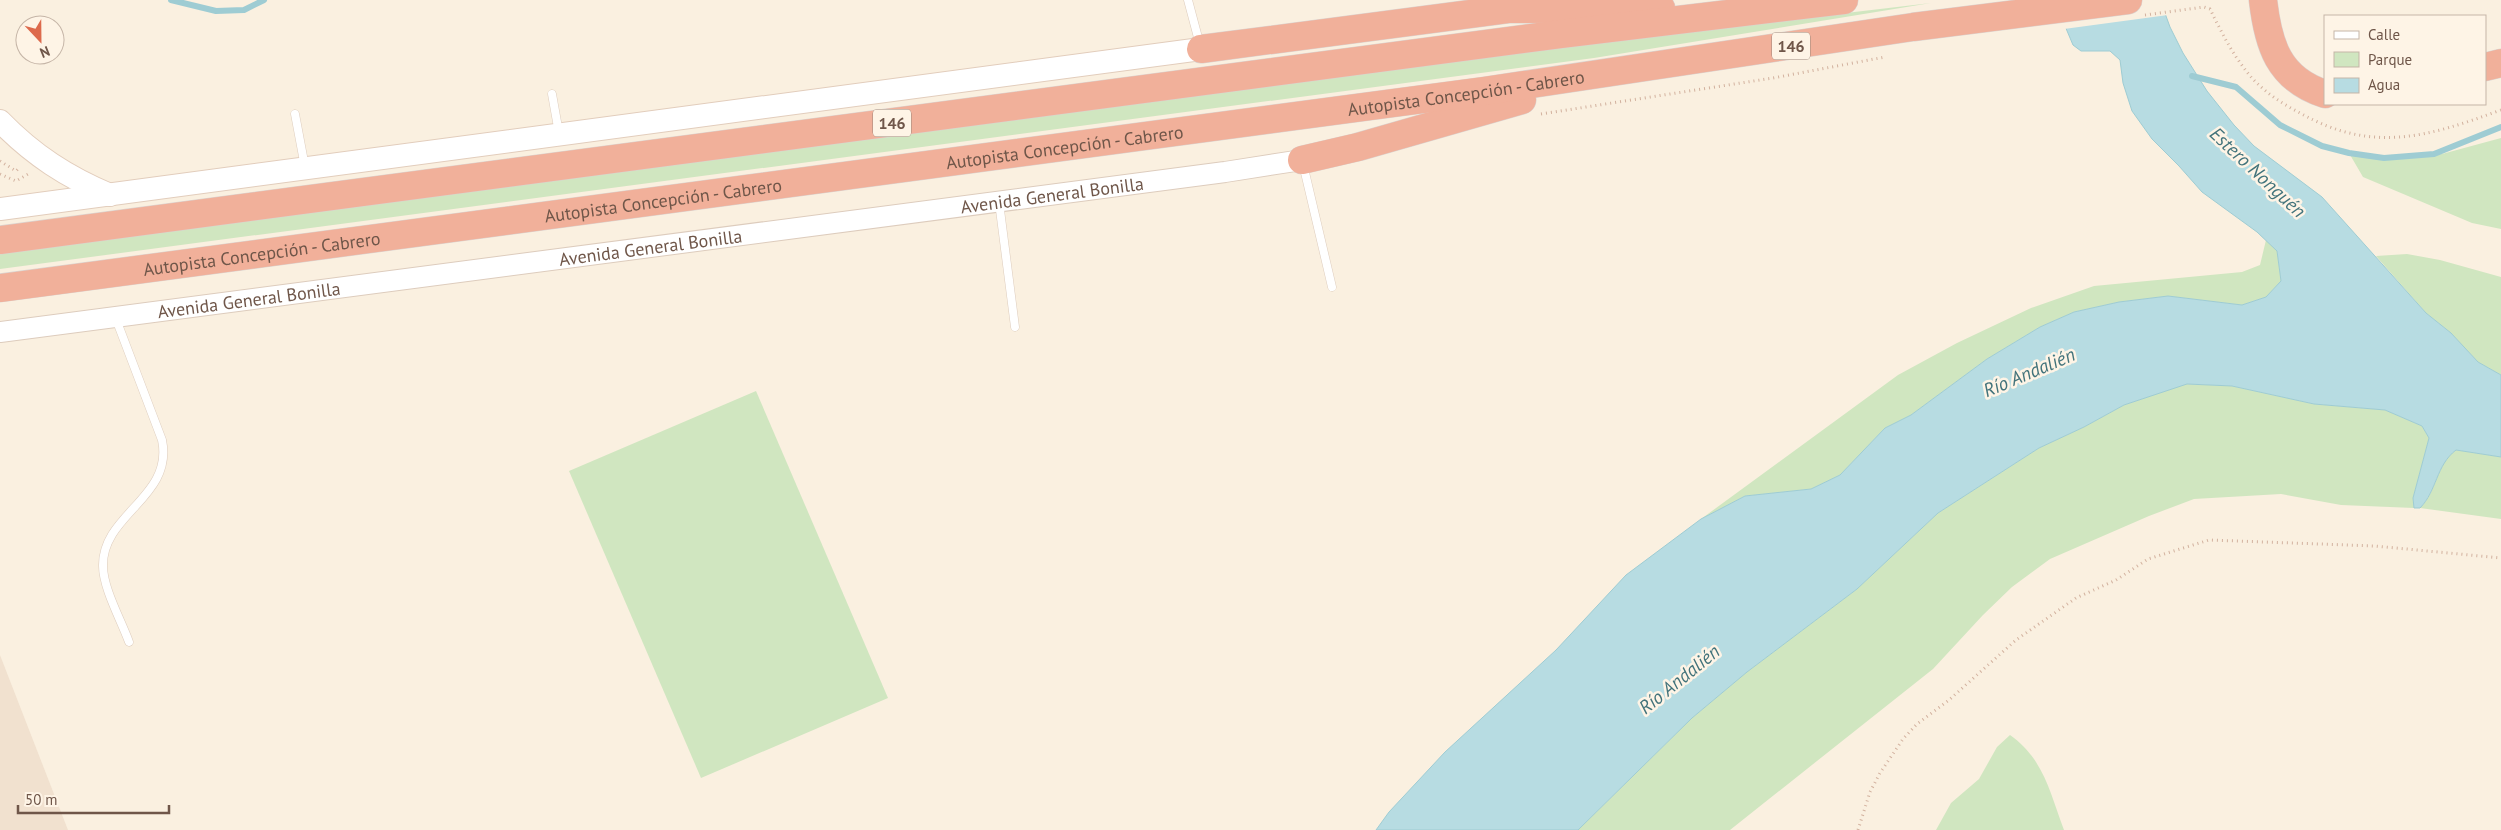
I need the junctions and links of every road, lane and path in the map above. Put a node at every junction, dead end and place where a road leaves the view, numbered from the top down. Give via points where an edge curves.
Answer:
1 (1188, 0) edge
2 (1844, 0) edge
3 (2128, 0) edge
4 (2262, 0) edge
5 (1785, 7) junction
6 (1201, 49) junction
7 (1890, 56) dead end
8 (2501, 63) edge
9 (2486, 67) edge
10 (1630, 69) junction
11 (2320, 92) edge
12 (552, 94) dead end
13 (295, 114) dead end
14 (1540, 114) dead end
15 (0, 121) edge
16 (560, 135) junction
17 (1302, 160) junction
18 (305, 169) junction
19 (112, 195) junction
20 (999, 202) junction
21 (0, 209) edge
22 (0, 240) edge
23 (1332, 287) dead end
24 (0, 288) edge
25 (116, 317) junction
26 (1015, 327) dead end
27 (0, 332) edge
28 (2501, 558) edge
29 (129, 642) dead end
30 (1858, 830) edge

1 - 6 lane
2 - 5 highway, 146
3 - 10 highway, Autopista Concepción - Cabrero / 146 via 1913,27
4 - 11 highway via 2274,52 2292,75
5 - 6 highway via 1508,9
5 - 22 highway, 146
6 - 16 main road
7 - 14 path
8 - 9 highway
10 - 17 highway
10 - 24 highway, Autopista Concepción - Cabrero / 146
12 - 16 lane
13 - 18 lane
15 - 19 main road via 47,163 88,186
16 - 18 main road
17 - 20 street, Avenida General Bonilla
17 - 23 lane
18 - 19 main road
19 - 21 main road
20 - 25 street, Avenida General Bonilla
20 - 26 lane
25 - 27 street, Avenida General Bonilla
25 - 29 lane via 164,451 164,463 158,478 114,532 104,555 105,579
28 - 30 path via 2375,546 2209,540 2148,559 2116,580 2076,598 2022,635 1950,700 1917,724 1880,773

